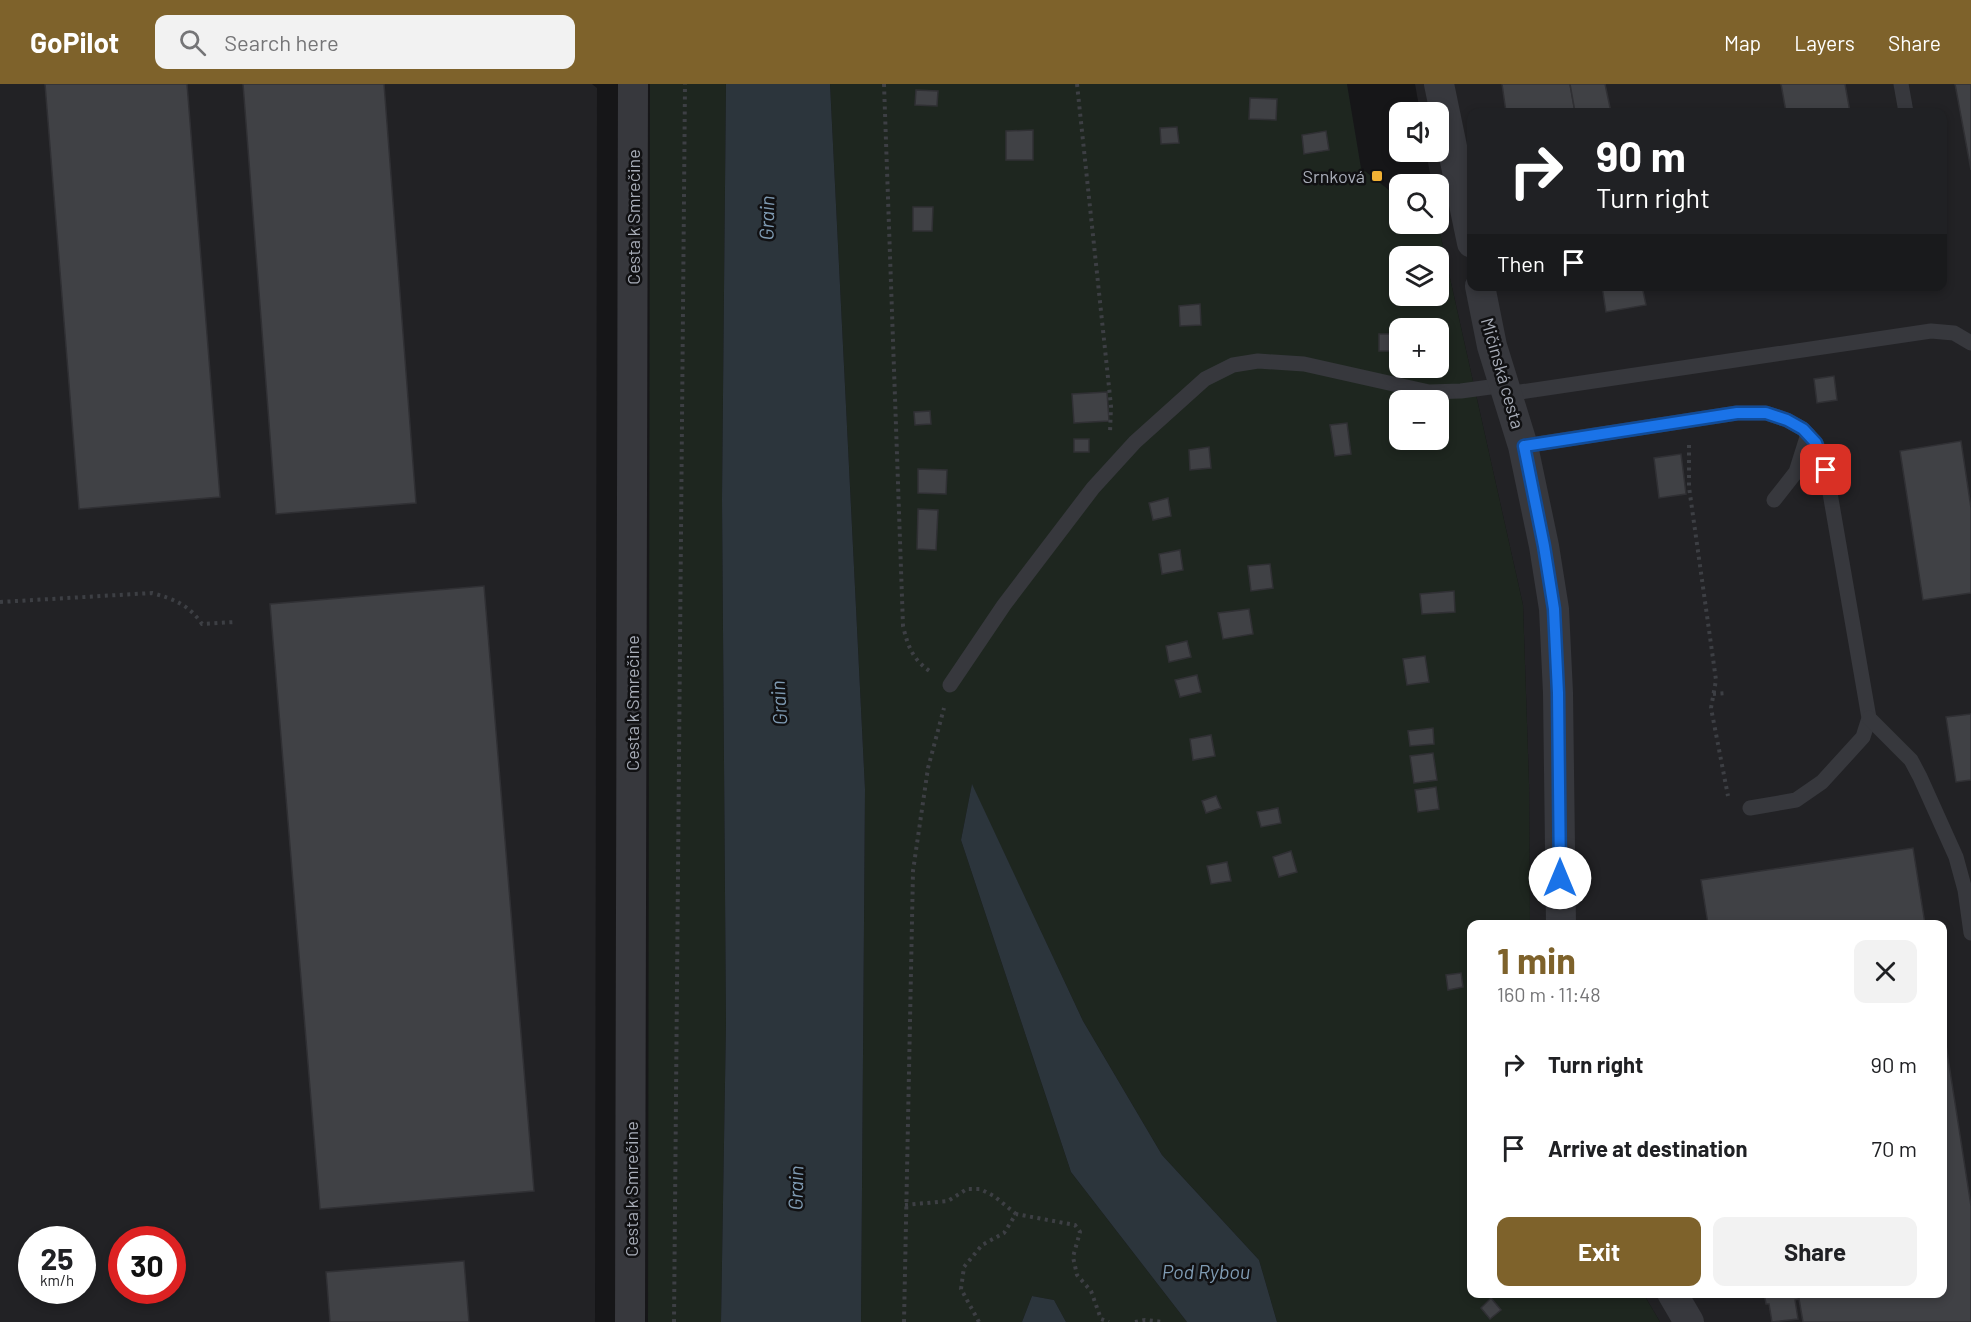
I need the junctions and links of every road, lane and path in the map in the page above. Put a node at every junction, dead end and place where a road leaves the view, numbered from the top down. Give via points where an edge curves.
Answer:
1 (633, 84) edge
2 (685, 84) edge
3 (884, 84) edge
4 (1077, 84) edge
5 (1439, 84) edge
6 (1901, 84) edge
7 (1905, 108) edge
8 (1467, 219) edge
9 (1481, 291) edge
10 (1971, 344) edge
11 (1506, 390) junction
12 (1686, 421) junction
13 (1808, 434) junction
14 (1109, 436) dead end
15 (1524, 446) junction
16 (1774, 500) dead end
17 (0, 602) edge
18 (235, 622) dead end
19 (950, 685) junction
20 (1726, 693) dead end
21 (1713, 694) junction
22 (1869, 718) junction
23 (1750, 808) joint
24 (1561, 920) edge
25 (1971, 933) edge
26 (905, 1205) junction
27 (1016, 1214) junction
28 (1675, 1298) edge
29 (630, 1322) edge
30 (674, 1322) edge
31 (904, 1322) edge
32 (979, 1322) edge
33 (1109, 1322) edge
34 (1135, 1322) edge
35 (1163, 1322) edge
36 (1689, 1322) edge

1 - 29 street, Cesta k Smrečine
2 - 30 path
3 - 19 path via 903,626 908,647 922,666
4 - 14 path via 1111,406
5 - 8 street
6 - 7 lane
9 - 11 street, Mičinská cesta
10 - 11 lane via 1954,333 1931,331
11 - 15 street, Mičinská cesta
11 - 19 lane via 1429,392 1304,364 1258,362 1233,365 1204,379 1135,442 1093,488 1010,596
12 - 13 lane via 1766,413 1787,420
12 - 15 lane
12 - 21 path via 1689,487 1716,680
13 - 16 lane via 1796,472
13 - 22 lane via 1816,443 1826,470
15 - 24 street, Mičinská cesta via 1554,609
17 - 18 path via 152,593 171,598 194,612 202,624
19 - 26 path via 928,768 913,871
20 - 21 path
21 - 23 path via 1711,708 1728,796
22 - 23 lane via 1863,737 1822,782 1796,800
22 - 25 lane via 1911,760 1920,777 1956,857
26 - 27 path via 948,1201 967,1189 980,1189
26 - 31 path
27 - 32 path via 1004,1233 982,1245 964,1267 961,1289
27 - 33 path via 1075,1225 1080,1232 1073,1257 1077,1275 1091,1291 1101,1319
28 - 36 street
34 - 35 path

